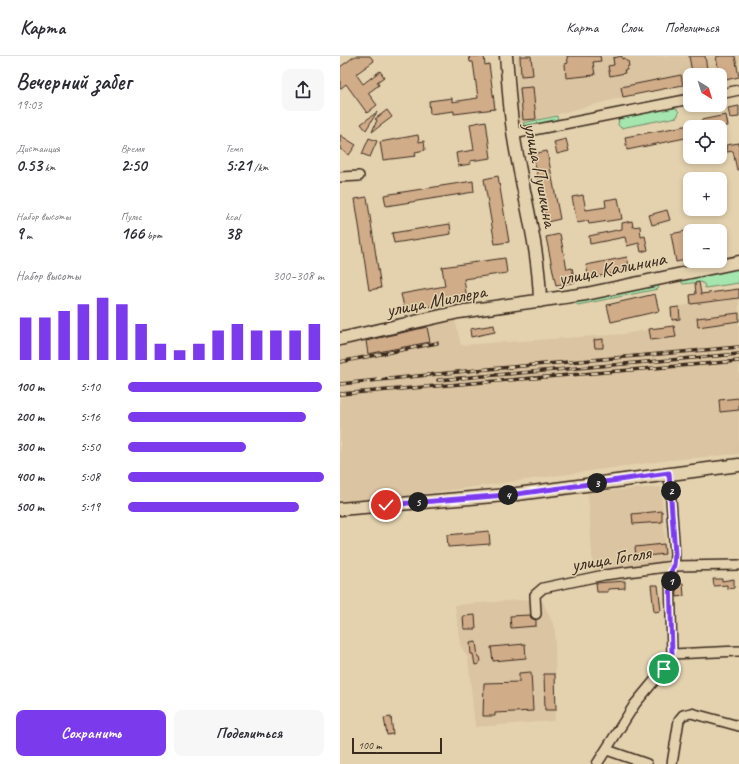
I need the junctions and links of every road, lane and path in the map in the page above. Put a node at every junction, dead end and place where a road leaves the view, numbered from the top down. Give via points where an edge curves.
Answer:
1 (506, 56) edge
2 (739, 90) edge
3 (727, 93) edge
4 (683, 101) edge
5 (513, 134) junction
6 (359, 176) dead end
7 (340, 177) edge
8 (739, 262) edge
9 (540, 301) junction
10 (340, 339) edge
11 (739, 465) edge
12 (669, 473) junction
13 (340, 509) edge
14 (674, 566) junction
15 (739, 566) edge
16 (536, 614) dead end
17 (739, 651) edge
18 (672, 654) junction
19 (739, 726) edge
20 (607, 750) junction
21 (597, 764) edge
22 (647, 764) edge
23 (672, 764) edge

1 - 5 main road, улица Пушкина
2 - 3 street
4 - 5 street
5 - 9 main road, улица Пушкина via 535,241
6 - 7 street
8 - 9 main road, улица Калинина
9 - 10 main road, улица Миллера via 459,312
11 - 12 main road
12 - 13 main road via 517,494
12 - 14 street
14 - 15 street, улица Гоголя
14 - 16 street, улица Гоголя via 604,575 543,588 535,595
14 - 18 street via 670,574
17 - 18 street
18 - 20 street via 664,669 635,704
19 - 23 street via 691,713 684,716 679,720
20 - 21 street
20 - 22 street

